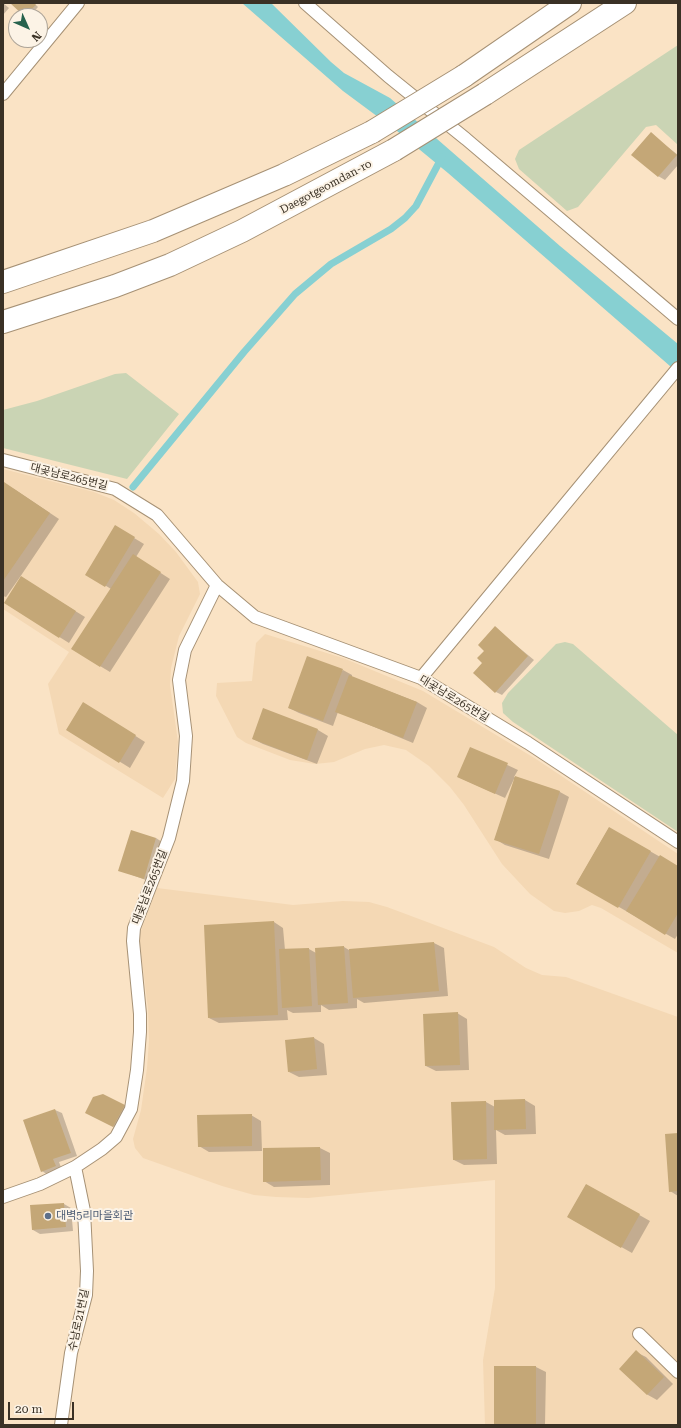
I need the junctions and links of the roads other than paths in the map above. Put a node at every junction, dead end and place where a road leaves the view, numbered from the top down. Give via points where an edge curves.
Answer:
1 (78, 3) edge
2 (305, 3) edge
3 (570, 3) edge
4 (625, 3) edge
5 (3, 94) edge
6 (3, 282) edge
7 (678, 319) edge
8 (3, 322) edge
9 (678, 368) edge
10 (3, 460) edge
11 (217, 585) junction
12 (421, 678) junction
13 (678, 842) edge
14 (75, 1167) junction
15 (3, 1197) edge
16 (639, 1334) dead end
17 (678, 1372) edge
18 (61, 1425) edge

1 - 5 lane
2 - 7 lane via 388,76
3 - 6 main road, bridge via 464,76 372,132 284,175 153,231
4 - 8 main road, Daegotgeomdan-ro, bridge via 394,150 256,225 170,265 116,286
9 - 12 lane
10 - 11 lane, 대곶남로265번길 via 115,489 157,515
11 - 12 lane, 대곶남로265번길 via 255,617
11 - 14 lane, 대곶남로265번길 via 185,650 179,680 186,736 183,781 169,838 134,928 140,1032 131,1109 116,1138
12 - 13 lane, 대곶남로265번길 via 528,743
14 - 15 lane, 대곶남로265번길 via 40,1184
14 - 18 lane, 수남로21번길 via 84,1211 88,1271 86,1295 71,1354
16 - 17 lane

